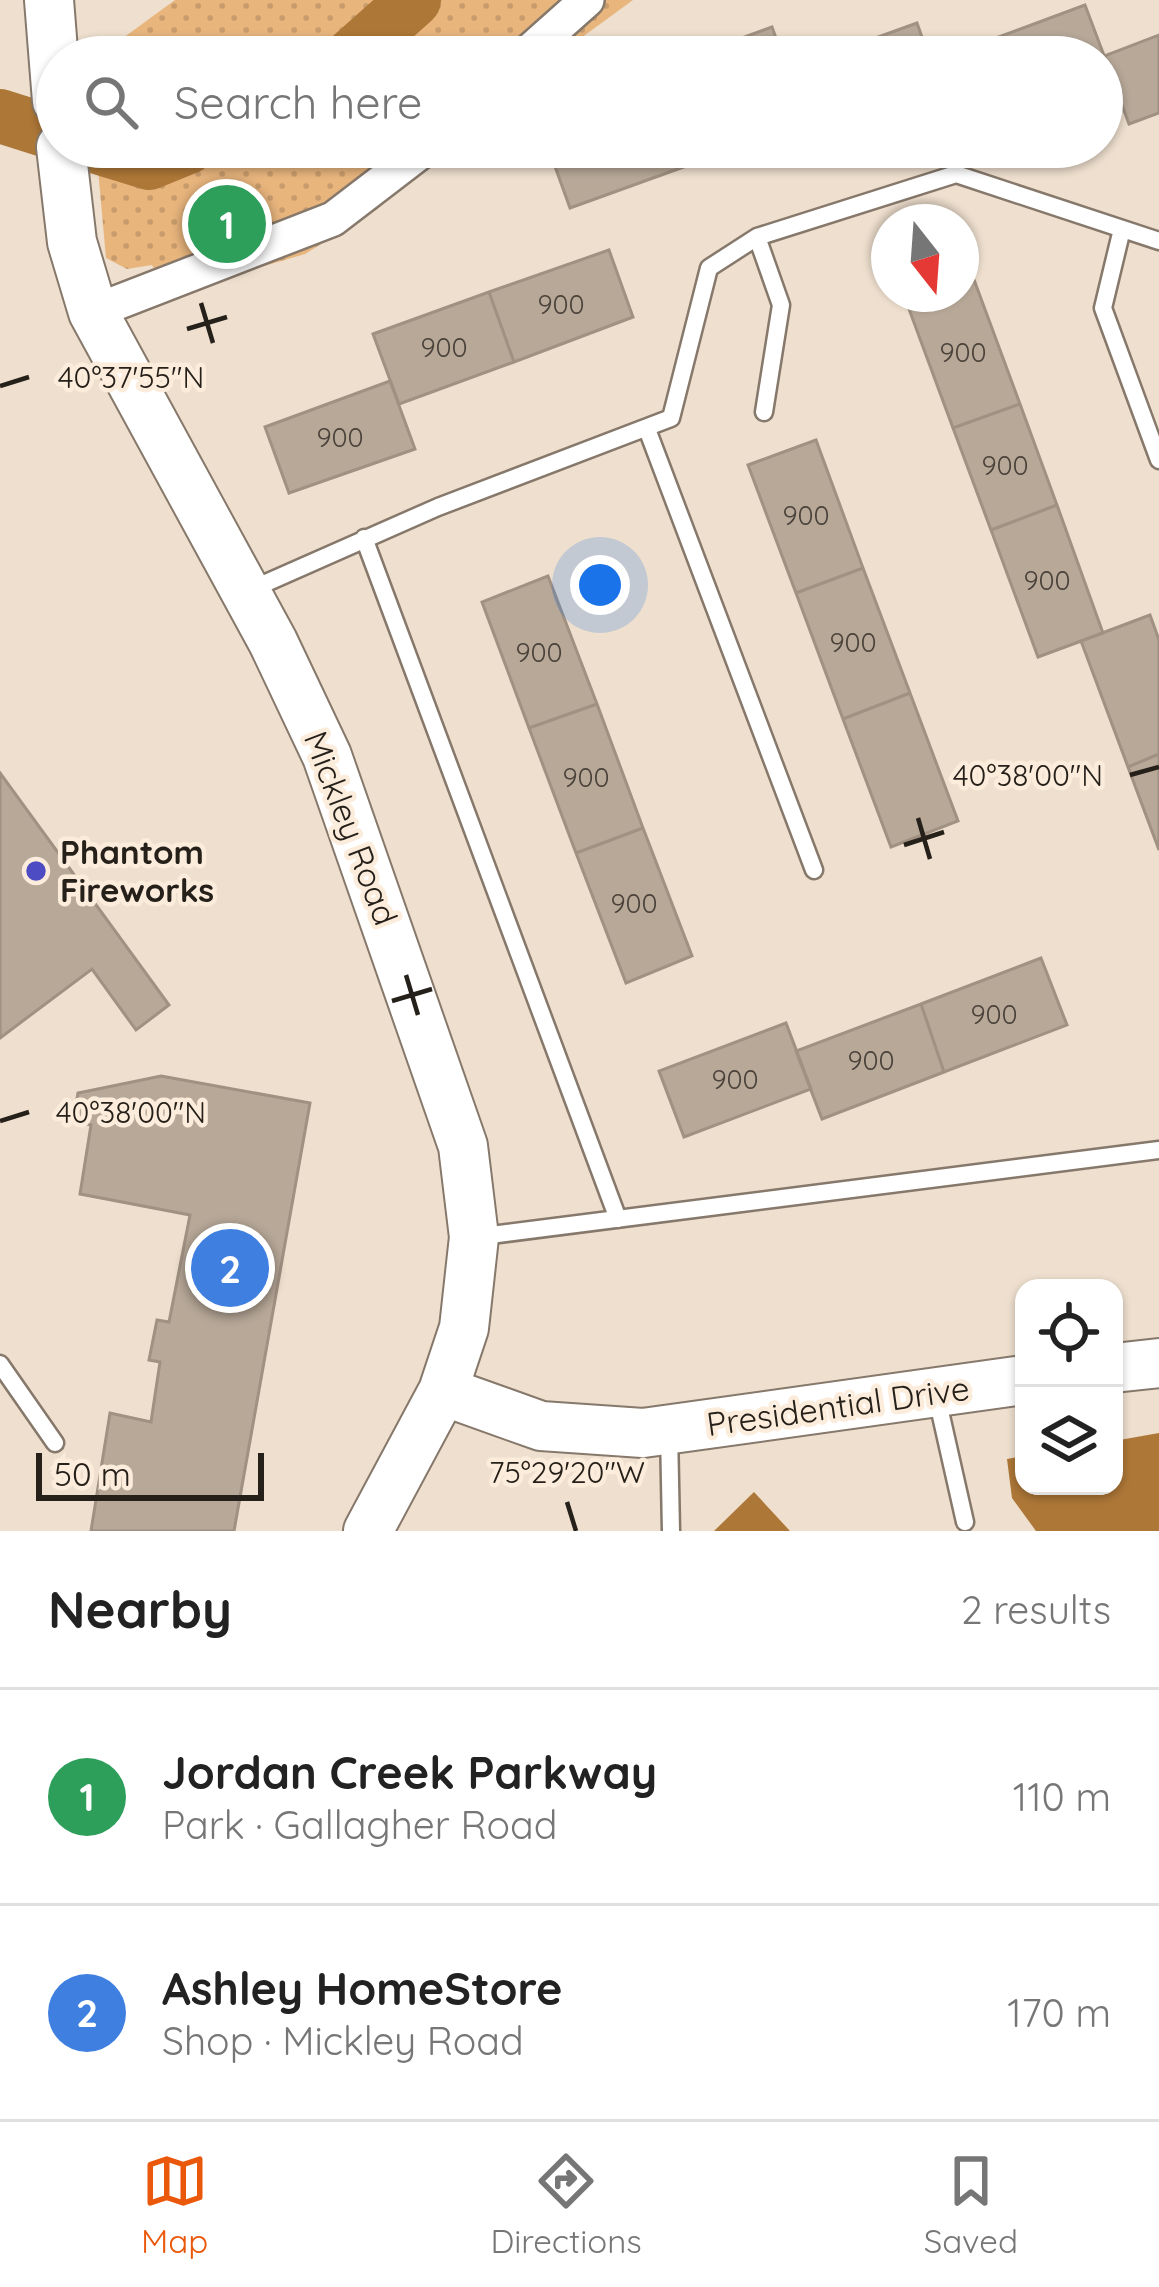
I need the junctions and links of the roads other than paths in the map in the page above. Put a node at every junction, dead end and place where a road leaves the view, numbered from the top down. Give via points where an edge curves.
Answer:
1 (587, 0) edge
2 (547, 36) edge
3 (63, 168) edge
4 (400, 168) edge
5 (1122, 229) junction
6 (757, 238) junction
7 (1159, 241) edge
8 (93, 312) junction
9 (764, 412) dead end
10 (647, 429) junction
11 (1159, 460) edge
12 (364, 538) junction
13 (246, 592) junction
14 (814, 870) dead end
15 (1159, 1150) edge
16 (618, 1219) junction
17 (474, 1237) junction
18 (1159, 1363) edge
19 (0, 1364) edge
20 (1123, 1367) edge
21 (1015, 1381) edge
22 (443, 1391) junction
23 (935, 1391) junction
24 (669, 1431) junction
25 (56, 1443) dead end
26 (965, 1522) dead end
27 (368, 1531) edge
28 (671, 1531) edge

1 - 2 street
3 - 8 street, Mickley Road via 72,242
4 - 8 street via 333,219
5 - 6 lane via 956,174
5 - 7 lane
5 - 11 lane via 1102,308
6 - 9 lane via 782,305
6 - 10 lane via 710,268 670,418
8 - 13 street, Mickley Road
10 - 12 lane
10 - 14 lane
12 - 13 lane
12 - 16 lane
13 - 17 street, Mickley Road via 327,756 372,874 463,1145
15 - 16 lane
16 - 17 lane
17 - 22 street, Mickley Road via 464,1328
18 - 20 street
19 - 25 lane
21 - 23 street, Presidential Drive
22 - 24 street, Presidential Drive via 541,1426
22 - 27 street, Mickley Road
23 - 24 street, Presidential Drive
23 - 26 lane
24 - 28 lane

